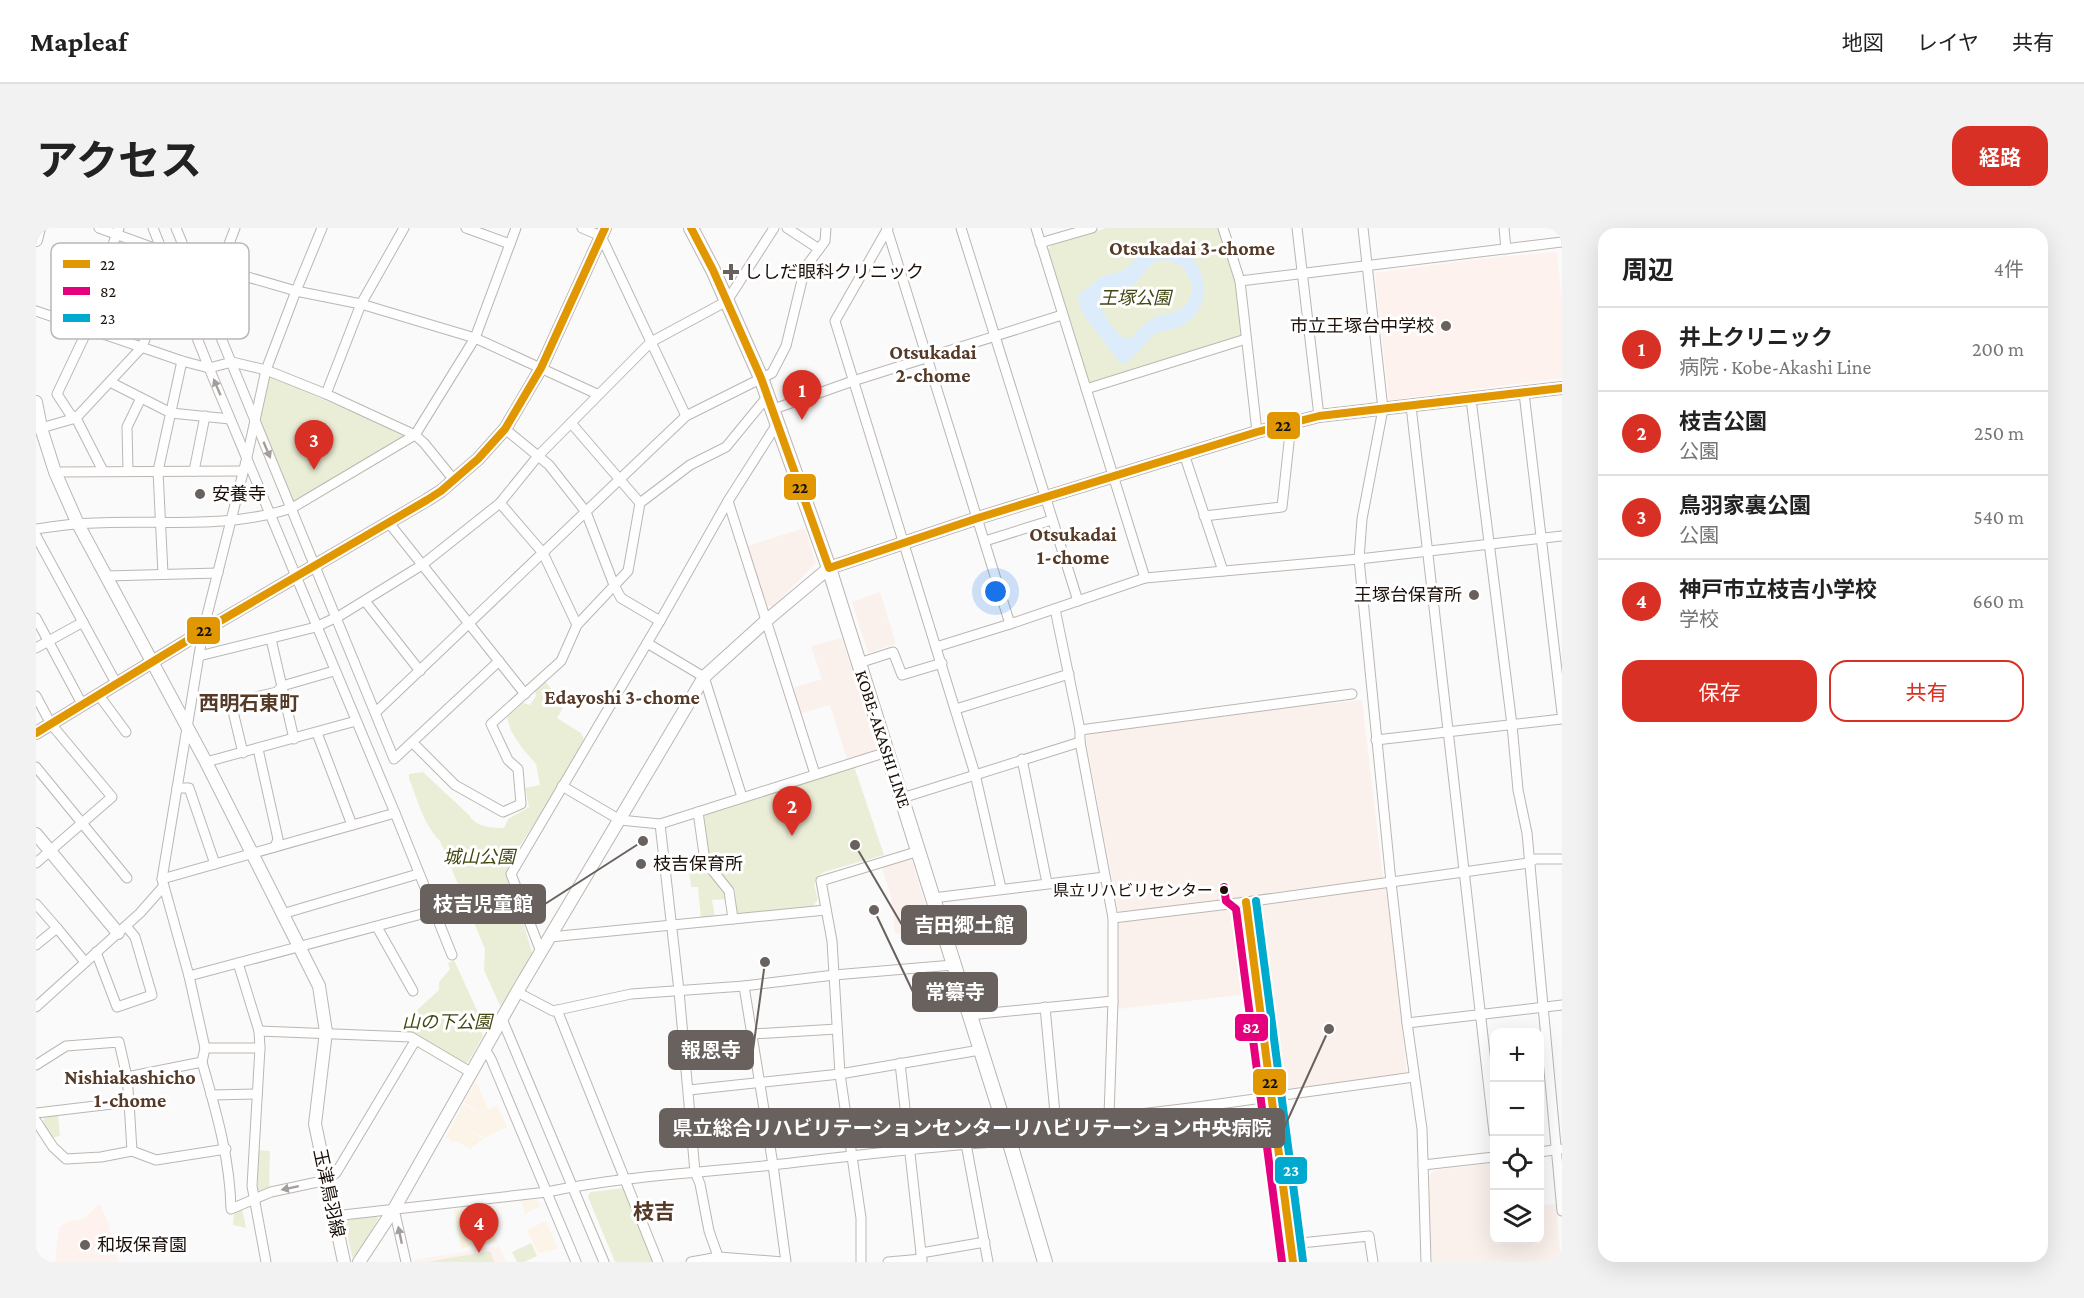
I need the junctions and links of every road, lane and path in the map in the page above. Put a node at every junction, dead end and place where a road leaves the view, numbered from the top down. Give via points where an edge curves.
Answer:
1 (39, 228) edge
2 (99, 228) edge
3 (153, 228) edge
4 (176, 228) edge
5 (184, 228) edge
6 (235, 228) edge
7 (321, 228) edge
8 (404, 228) edge
9 (466, 228) edge
10 (516, 228) edge
11 (582, 228) edge
12 (691, 228) edge
13 (774, 228) edge
14 (787, 228) edge
15 (826, 228) edge
16 (962, 228) edge
17 (1036, 228) edge
18 (1092, 228) edge
19 (1223, 228) edge
20 (1298, 228) edge
21 (1363, 228) edge
22 (1504, 228) edge
23 (887, 229) edge
24 (1081, 230) edge
25 (118, 231) edge
26 (603, 232) edge
27 (181, 238) junction
28 (36, 240) edge
29 (1562, 242) edge
30 (141, 243) edge
31 (159, 243) edge
32 (183, 243) edge
33 (231, 243) edge
34 (1040, 243) junction
35 (510, 244) junction
36 (819, 249) junction
37 (1506, 249) junction
38 (1367, 266) junction
39 (1303, 273) junction
40 (249, 277) edge
41 (1240, 281) junction
42 (296, 291) junction
43 (727, 301) junction
44 (361, 304) junction
45 (36, 311) edge
46 (1062, 315) junction
47 (51, 316) edge
48 (994, 335) junction
49 (475, 338) junction
50 (83, 339) edge
51 (120, 339) edge
52 (145, 339) edge
53 (197, 339) edge
54 (222, 339) edge
55 (1246, 339) junction
56 (651, 342) junction
57 (142, 347) junction
58 (926, 357) junction
59 (182, 361) junction
60 (232, 362) junction
61 (208, 368) junction
62 (541, 368) junction
63 (266, 370) junction
64 (761, 378) junction
65 (853, 381) junction
66 (110, 382) junction
67 (1562, 388) edge
68 (1086, 389) junction
69 (1524, 393) junction
70 (326, 394) junction
71 (597, 394) junction
72 (141, 398) junction
73 (1471, 399) junction
74 (36, 402) edge
75 (769, 404) junction
76 (1411, 406) junction
77 (1383, 410) junction
78 (171, 413) junction
79 (205, 416) junction
80 (686, 416) junction
81 (1319, 416) junction
82 (76, 418) junction
83 (230, 419) junction
84 (254, 421) junction
85 (571, 423) junction
86 (777, 424) junction
87 (1288, 424) junction
88 (41, 428) junction
89 (505, 429) junction
90 (1257, 432) junction
91 (415, 435) junction
92 (1184, 454) junction
93 (538, 456) junction
94 (247, 457) junction
95 (104, 471) junction
96 (128, 471) junction
97 (158, 471) junction
98 (194, 471) junction
99 (243, 471) junction
100 (55, 472) junction
101 (1113, 476) junction
102 (454, 480) junction
103 (620, 480) junction
104 (1045, 497) junction
105 (728, 501) junction
106 (500, 503) junction
107 (640, 503) junction
108 (292, 508) junction
109 (586, 512) junction
110 (270, 516) junction
111 (1204, 516) junction
112 (978, 518) junction
113 (1052, 520) junction
114 (231, 522) junction
115 (160, 523) junction
116 (389, 523) junction
117 (78, 524) junction
118 (36, 529) edge
119 (36, 536) edge
120 (1562, 536) edge
121 (1542, 539) junction
122 (985, 541) junction
123 (903, 543) junction
124 (1489, 545) junction
125 (1428, 551) junction
126 (543, 553) junction
127 (1359, 559) junction
128 (422, 565) junction
129 (315, 566) junction
130 (829, 568) junction
131 (1223, 571) junction
132 (218, 573) junction
133 (163, 574) junction
134 (106, 576) junction
135 (296, 577) junction
136 (1145, 578) junction
137 (614, 585) junction
138 (365, 601) junction
139 (1078, 601) junction
140 (1055, 609) junction
141 (36, 618) edge
142 (336, 618) junction
143 (767, 620) junction
144 (660, 621) junction
145 (83, 622) junction
146 (469, 623) junction
147 (1010, 624) junction
148 (577, 625) junction
149 (316, 627) junction
150 (203, 631) junction
151 (271, 639) junction
152 (48, 641) junction
153 (647, 643) junction
154 (936, 647) junction
155 (36, 648) edge
156 (199, 656) junction
157 (499, 661) junction
158 (152, 662) junction
159 (859, 663) junction
160 (942, 663) junction
161 (334, 671) junction
162 (420, 671) junction
163 (1069, 675) junction
164 (704, 676) junction
165 (116, 683) junction
166 (282, 686) junction
167 (98, 694) junction
168 (525, 694) junction
169 (1352, 694) dead end
170 (36, 696) edge
171 (82, 704) junction
172 (956, 709) junction
173 (376, 712) junction
174 (1562, 713) edge
175 (1562, 719) edge
176 (356, 722) junction
177 (51, 724) junction
178 (1512, 725) junction
179 (187, 728) junction
180 (1080, 730) junction
181 (126, 732) dead end
182 (1448, 732) junction
183 (36, 733) edge
184 (317, 733) junction
185 (294, 739) junction
186 (1376, 740) junction
187 (1080, 742) junction
188 (413, 743) junction
189 (258, 749) junction
190 (887, 752) junction
191 (243, 753) junction
192 (1023, 759) junction
193 (206, 762) junction
194 (36, 767) edge
195 (815, 774) junction
196 (975, 774) junction
197 (562, 786) junction
198 (177, 788) junction
199 (742, 797) junction
200 (902, 798) junction
201 (698, 812) junction
202 (395, 813) junction
203 (620, 820) junction
204 (82, 824) junction
205 (660, 824) junction
206 (352, 825) junction
207 (36, 834) edge
208 (275, 847) junction
209 (50, 851) junction
210 (919, 851) junction
211 (252, 855) junction
212 (1562, 859) edge
213 (36, 863) edge
214 (1530, 863) junction
215 (215, 864) junction
216 (1464, 871) junction
217 (418, 874) junction
218 (1105, 877) junction
219 (126, 878) dead end
220 (1391, 882) junction
221 (162, 883) junction
222 (1047, 883) junction
223 (1001, 888) junction
224 (933, 898) junction
225 (1246, 902) junction
226 (36, 904) edge
227 (826, 910) junction
228 (433, 911) junction
229 (282, 914) junction
230 (1113, 918) junction
231 (733, 920) junction
232 (672, 926) junction
233 (377, 927) junction
234 (57, 928) junction
235 (122, 929) junction
236 (550, 937) junction
237 (36, 945) edge
238 (299, 948) junction
239 (96, 952) junction
240 (541, 952) junction
241 (452, 955) dead end
242 (85, 962) junction
243 (238, 963) junction
244 (953, 965) junction
245 (189, 975) junction
246 (834, 975) junction
247 (744, 986) junction
248 (413, 991) dead end
249 (679, 991) junction
250 (517, 992) junction
251 (1113, 1001) junction
252 (1562, 1005) edge
253 (36, 1007) edge
254 (1045, 1007) junction
255 (1543, 1007) junction
256 (557, 1010) junction
257 (1481, 1014) junction
258 (969, 1015) junction
259 (502, 1019) junction
260 (1407, 1023) junction
261 (837, 1029) junction
262 (259, 1030) junction
263 (326, 1032) junction
264 (752, 1034) junction
265 (415, 1041) junction
266 (205, 1048) junction
267 (260, 1048) junction
268 (485, 1050) junction
269 (980, 1050) junction
270 (202, 1062) junction
271 (900, 1063) junction
272 (36, 1065) edge
273 (472, 1073) junction
274 (840, 1074) junction
275 (127, 1077) junction
276 (1414, 1077) junction
277 (760, 1082) junction
278 (688, 1090) junction
279 (257, 1094) junction
280 (211, 1095) junction
281 (1272, 1096) junction
282 (1490, 1096) edge
283 (129, 1102) junction
284 (36, 1113) edge
285 (1108, 1116) junction
286 (36, 1122) edge
287 (1056, 1124) junction
288 (1007, 1135) junction
289 (966, 1144) junction
290 (226, 1149) junction
291 (909, 1149) junction
292 (1559, 1149) edge
293 (132, 1151) junction
294 (1544, 1151) edge
295 (851, 1156) junction
296 (1490, 1157) edge
297 (773, 1165) junction
298 (1424, 1165) junction
299 (695, 1172) junction
300 (626, 1179) junction
301 (327, 1180) junction
302 (573, 1186) junction
303 (547, 1192) junction
304 (254, 1199) junction
305 (394, 1209) junction
306 (1562, 1211) edge
307 (334, 1216) junction
308 (985, 1242) junction
309 (1291, 1244) junction
310 (922, 1258) edge
311 (720, 1260) edge
312 (266, 1262) edge
313 (344, 1262) edge
314 (359, 1262) edge
315 (406, 1262) edge
316 (576, 1262) edge
317 (604, 1262) edge
318 (658, 1262) edge
319 (691, 1262) edge
320 (784, 1262) edge
321 (861, 1262) edge
322 (888, 1262) edge
323 (988, 1262) edge
324 (1045, 1262) edge
325 (1293, 1262) edge
326 (1373, 1262) edge
327 (1426, 1262) edge

1 - 28 street
2 - 25 street
3 - 31 street
4 - 27 street
5 - 27 street
6 - 33 street
7 - 42 street
8 - 44 street
9 - 35 street
10 - 35 street
11 - 26 street
12 - 43 main road, KOBE-AKASHI LINE
13 - 43 street
14 - 36 street
15 - 36 street
16 - 48 street
17 - 34 street
18 - 24 street
19 - 41 street
20 - 39 street
21 - 38 street
22 - 37 street
23 - 58 street
23 - 65 street via 835,321
24 - 34 street
25 - 30 street
26 - 56 street
26 - 62 street
27 - 32 street
29 - 37 street
34 - 46 street
35 - 49 street
36 - 64 street via 805,268 786,346 772,373
37 - 38 street
38 - 39 street
38 - 77 street
39 - 41 street
39 - 81 street
40 - 42 street
41 - 55 street
42 - 44 street
42 - 63 street
43 - 56 street
43 - 64 main road, KOBE-AKASHI LINE
44 - 49 street
44 - 70 street
45 - 47 street
46 - 48 street
46 - 68 street
48 - 58 street
48 - 104 street
49 - 62 street
49 - 91 street
50 - 82 street via 57,394
51 - 57 street
52 - 57 street
53 - 61 street
54 - 60 street
55 - 68 street
55 - 90 street
56 - 71 street
56 - 80 street
57 - 59 street
57 - 66 street
58 - 65 street
58 - 112 street
59 - 61 street
59 - 78 street
60 - 61 street
60 - 63 street
60 - 84 street
83 -> 61 street
62 - 71 street
62 - 89 street
63 - 70 street
63 - 84 street
64 - 75 main road, KOBE-AKASHI LINE
64 - 80 street
65 - 75 street
65 - 123 street
66 - 72 street
66 - 82 street
67 - 69 street
68 - 101 street
69 - 73 street
69 - 121 street
70 - 91 street
71 - 85 street
72 - 78 street
72 - 96 street via 127,427
73 - 76 street
73 - 124 street
74 - 88 street, 玉津鳥羽線
75 - 86 main road, KOBE-AKASHI LINE
75 - 107 street via 726,447 690,465
76 - 77 street
76 - 125 street
77 - 81 street
77 - 127 street via 1362,519
78 - 79 street
78 - 97 street
79 - 83 street
79 - 98 street
80 - 103 street
81 - 87 street
82 - 88 street
82 - 95 street
83 - 94 street
84 - 94 street
84 -> 108 street
85 - 93 street
85 - 103 street
86 - 105 street
86 - 130 main road, KOBE-AKASHI LINE
87 - 90 street
87 - 111 street via 1282,507
88 - 100 street, 玉津鳥羽線
89 - 93 street
89 - 102 street
90 - 92 street
91 - 102 street
91 - 108 street
92 - 101 street
92 - 111 street
93 - 106 street
93 - 109 street
94 - 99 street
94 - 110 street
95 - 96 street
95 - 100 street
96 - 97 street
97 - 98 street
97 - 115 street
98 - 99 street
99 - 114 street
100 - 117 street, 玉津鳥羽線
101 - 104 street
101 - 136 street
102 - 116 street
103 - 107 street
103 - 109 street
104 - 112 street
104 - 113 street
105 - 143 street
105 - 144 street
106 - 126 street
106 - 128 street
107 - 137 street via 628,571
108 - 110 street
108 - 129 street
109 - 126 street
109 - 137 street
110 - 114 street
110 - 135 street
111 - 131 street
112 - 122 street
112 - 123 street
113 - 122 street
113 - 139 street
114 - 115 street
114 - 132 street
115 - 117 street
115 - 133 street
116 - 128 street
116 - 129 street
117 - 118 street
117 - 134 street, 玉津鳥羽線
119 - 145 street
120 - 121 street
121 - 124 street
121 - 174 street
122 - 147 street
123 - 130 street
123 - 154 street
124 - 125 street
124 - 178 street
125 - 127 street
125 - 182 street
126 - 146 street
126 - 148 street
127 - 131 street
127 - 186 street
128 - 138 street
128 - 146 street
129 - 135 street
129 - 142 street
130 - 143 street
130 - 159 main road, KOBE-AKASHI LINE
131 - 136 street
132 - 133 street
132 - 150 street
133 - 134 street
134 - 158 street, 玉津鳥羽線
135 - 149 street
135 - 150 street
136 - 139 street
137 - 144 street via 621,598
137 - 148 street
138 - 142 street
138 - 162 street
139 - 140 street
140 - 147 street
140 - 163 street
141 - 152 street
142 - 149 street
142 - 173 street
143 - 164 street
143 - 195 street
144 - 153 street
145 - 152 street
145 - 165 street
146 - 157 street
146 - 162 street
147 - 154 street
148 - 168 street via 561,661
149 - 151 street
149 - 161 street
150 - 156 street
150 - 158 street
151 - 156 street
151 - 166 street
152 - 155 street
152 - 171 street
153 - 164 street
153 - 197 street
154 - 160 street
156 - 179 street
157 - 168 street
157 - 188 street
158 - 165 street
158 - 179 street, 玉津鳥羽線
159 - 160 street via 893,652 902,675
159 - 190 main road, KOBE-AKASHI LINE
160 - 172 street
161 - 166 street
161 - 176 street
162 - 173 street
163 - 172 street
163 - 180 street
164 - 199 street
164 - 203 street
165 - 167 street
166 - 185 street
166 - 191 street via 277,692 231,703
167 - 171 street
167 - 181 street
168 - 188 street via 491,724 508,760 518,769 521,804 503,812 455,785
169 - 180 street
170 - 177 street
171 - 177 street
172 - 196 street
173 - 188 street via 394,759
175 - 178 street
176 - 184 street
176 - 202 street
177 - 183 street
177 - 204 street via 112,797
178 - 182 street
178 - 214 street
179 - 193 street, 玉津鳥羽線
179 - 198 street
180 - 187 street
182 - 186 street
182 - 216 street
184 - 185 street
184 - 206 street
185 - 189 street
186 - 220 street
187 - 192 street
187 - 218 street
189 - 191 street
189 - 208 street via 278,839
190 - 195 street
190 - 200 main road, KOBE-AKASHI LINE
191 - 193 street
192 - 196 street
192 - 222 street
193 - 211 street, 玉津鳥羽線
194 - 204 street
195 - 199 street
196 - 200 street
196 - 223 street
197 - 203 street
197 - 240 street via 511,874
198 - 215 street via 189,788
198 - 221 street
199 - 201 street
200 - 210 main road, KOBE-AKASHI LINE
201 - 205 street
201 - 231 street via 705,861 729,891
202 - 206 street
202 - 217 street
203 - 205 street
203 - 236 street
204 - 209 street
204 - 219 street
205 - 232 street
206 - 208 street
207 - 209 street
208 - 211 street
209 - 213 street
209 - 235 street
210 - 224 main road, KOBE-AKASHI LINE
210 - 227 street via 821,881
211 - 215 street
211 - 229 street, 玉津鳥羽線
212 - 214 street via 1535,859
214 - 216 street
214 - 255 street
215 - 221 street
216 - 220 street
216 - 257 street
217 - 228 street
217 - 229 street
218 - 222 street
218 - 230 street
220 - 225 street
220 - 260 street
221 - 235 street
221 - 245 street
222 - 223 street
223 - 224 street
224 - 244 main road, KOBE-AKASHI LINE
225 - 230 street
225 - 281 street
226 - 234 street
227 - 231 street
227 - 246 street
228 - 233 street
228 - 241 street
229 - 238 street, 玉津鳥羽線
230 - 251 street
231 - 232 street
232 - 236 street
232 - 249 street
233 - 238 street
233 - 248 street
234 - 237 street
234 - 242 street
235 - 239 street
235 - 239 street via 135,937 152,995 117,1007
236 - 240 street
238 - 243 street
238 - 263 street, 玉津鳥羽線 via 319,986
239 - 242 street
240 - 250 street
242 - 253 street
243 - 245 street
243 - 262 street
244 - 246 street
244 - 258 main road, KOBE-AKASHI LINE
245 - 266 street
246 - 247 street
246 - 261 street
247 - 249 street
247 - 264 street
249 - 256 street via 631,994
249 - 278 street
250 - 256 street
250 - 259 street
251 - 254 street
251 - 285 street
252 - 255 street
254 - 258 street
254 - 287 street
255 - 257 street
255 - 292 street
256 - 300 street
257 - 260 street
257 - 282 street
258 - 269 main road, KOBE-AKASHI LINE
259 - 268 street
259 - 302 street
260 - 276 street
261 - 264 street
261 - 274 street
262 - 263 street
262 - 267 street
263 - 265 street via 411,1037
263 - 301 street, 玉津鳥羽線 via 315,1124
264 - 277 street
265 - 273 street
265 - 301 street via 336,1173
266 - 267 street
266 - 270 street
267 - 279 street
268 - 273 street
268 - 303 street
269 - 271 street
269 - 288 main road, KOBE-AKASHI LINE
270 - 275 street
270 - 280 street
271 - 274 street
271 - 291 street
272 - 275 street via 66,1046 119,1042
273 - 305 street
274 - 277 street
274 - 295 street
275 - 283 street
276 - 281 street
276 - 298 street
277 - 278 street
277 - 297 street
278 - 299 street
279 - 280 street
279 - 304 street
280 - 290 street
281 - 285 street
281 - 309 street
283 - 284 street
283 - 293 street
285 - 287 street
286 - 293 street via 66,1159
287 - 288 street
288 - 289 street
288 - 324 main road, KOBE-AKASHI LINE
289 - 291 street
289 - 308 street
290 - 293 street via 156,1160
290 - 304 street via 231,1209
291 - 295 street
291 - 310 street
292 - 294 street
292 - 306 street
295 - 297 street
295 - 321 street via 861,1218
296 - 298 street
297 - 299 street
297 - 320 street
298 - 327 street
299 - 300 street
299 - 311 street
300 - 302 street
300 - 318 street
301 -> 304 street
301 - 307 street, 玉津鳥羽線
302 - 303 street
302 - 317 street
303 - 305 street
303 - 316 street
304 - 312 street
305 - 307 street
305 - 314 street
315 -> 305 street
307 - 313 street, 玉津鳥羽線
308 - 310 street
308 - 323 street
309 - 325 street
309 - 326 street via 1369,1236
310 - 322 street
311 - 319 street
311 - 320 street

